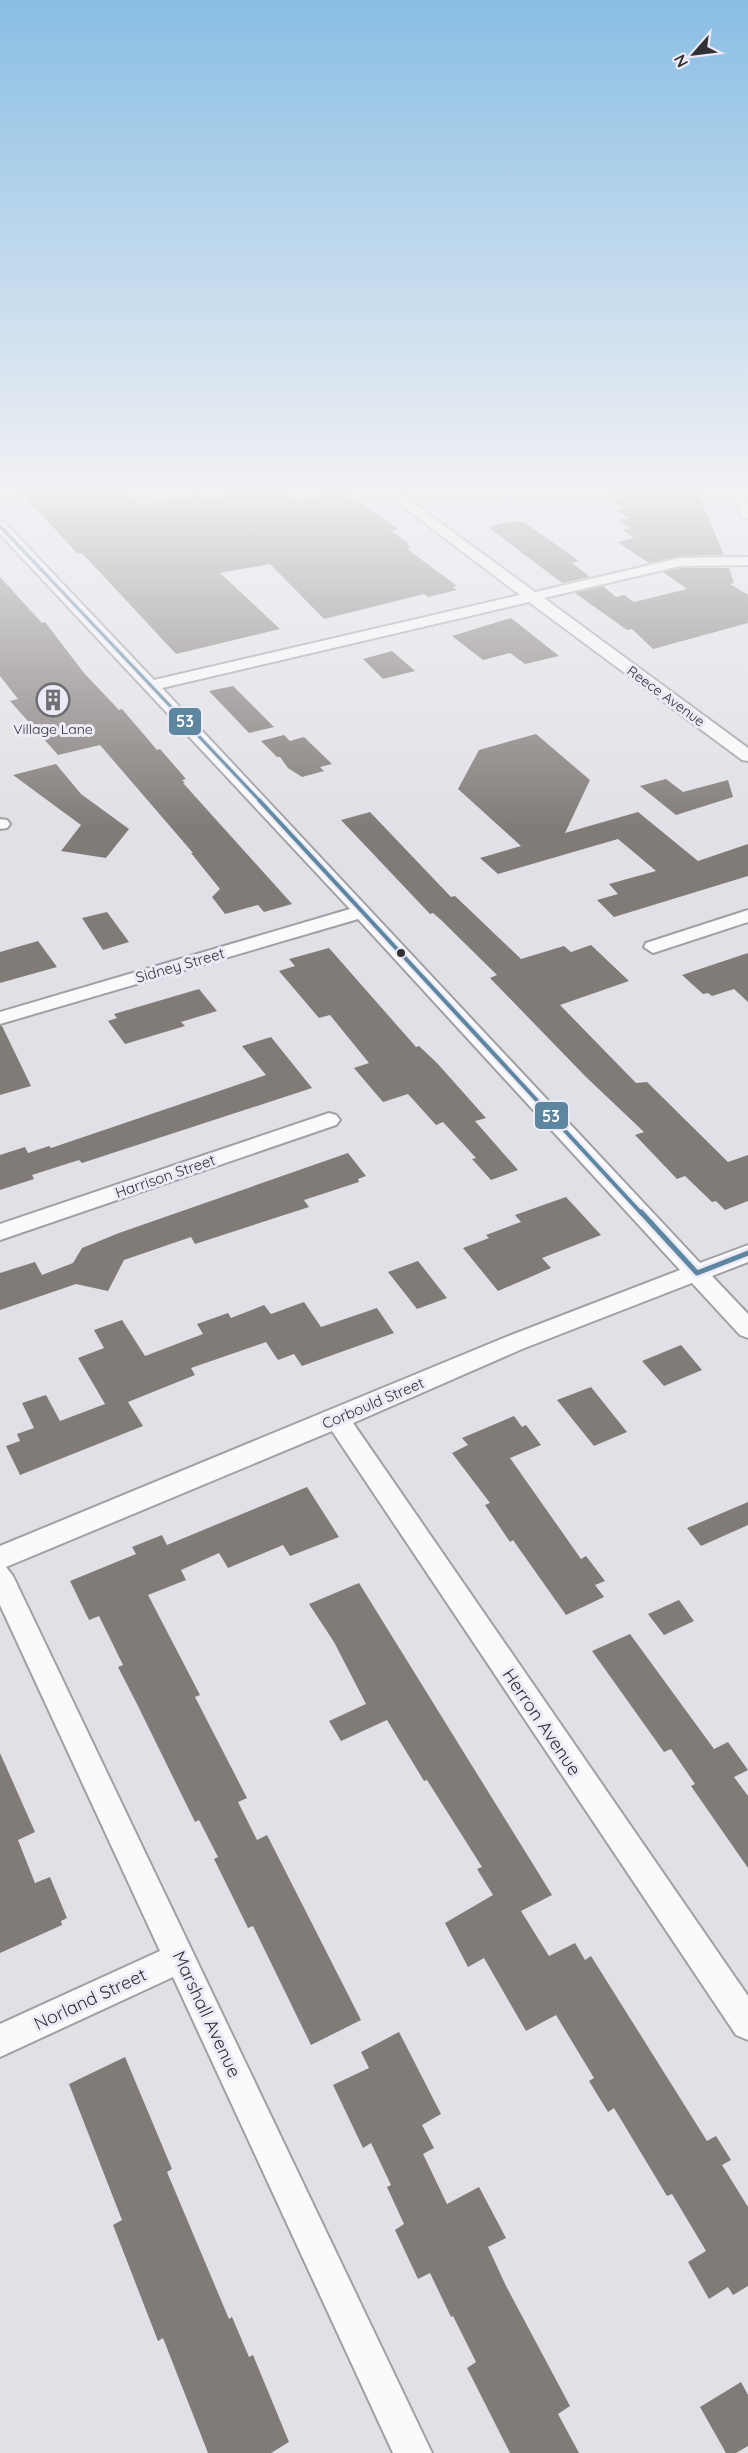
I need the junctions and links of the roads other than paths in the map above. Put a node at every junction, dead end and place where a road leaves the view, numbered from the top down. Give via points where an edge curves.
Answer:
1 (70, 600) edge
2 (516, 600) edge
3 (536, 600) edge
4 (150, 686) junction
5 (748, 756) edge
6 (360, 912) junction
7 (748, 916) edge
8 (653, 946) dead end
9 (0, 1018) edge
10 (329, 1120) dead end
11 (0, 1232) edge
12 (748, 1253) edge
13 (697, 1273) junction
14 (748, 1329) edge
15 (337, 1419) junction
16 (0, 1558) edge
17 (0, 1576) edge
18 (180, 1958) junction
19 (748, 2024) edge
20 (0, 2041) edge
21 (413, 2453) edge

1 - 4 street
2 - 4 street
3 - 5 street, Reece Avenue
4 - 6 street
6 - 9 street, Sidney Street
6 - 13 street
7 - 8 street
10 - 11 street, Harrison Street
12 - 13 street, Corbould Street
13 - 14 street
13 - 15 street, Corbould Street via 514,1343
15 - 16 street, Corbould Street
15 - 19 street, Herron Avenue
17 - 18 street, Marshall Avenue
18 - 20 street, Norland Street
18 - 21 street, Marshall Avenue

